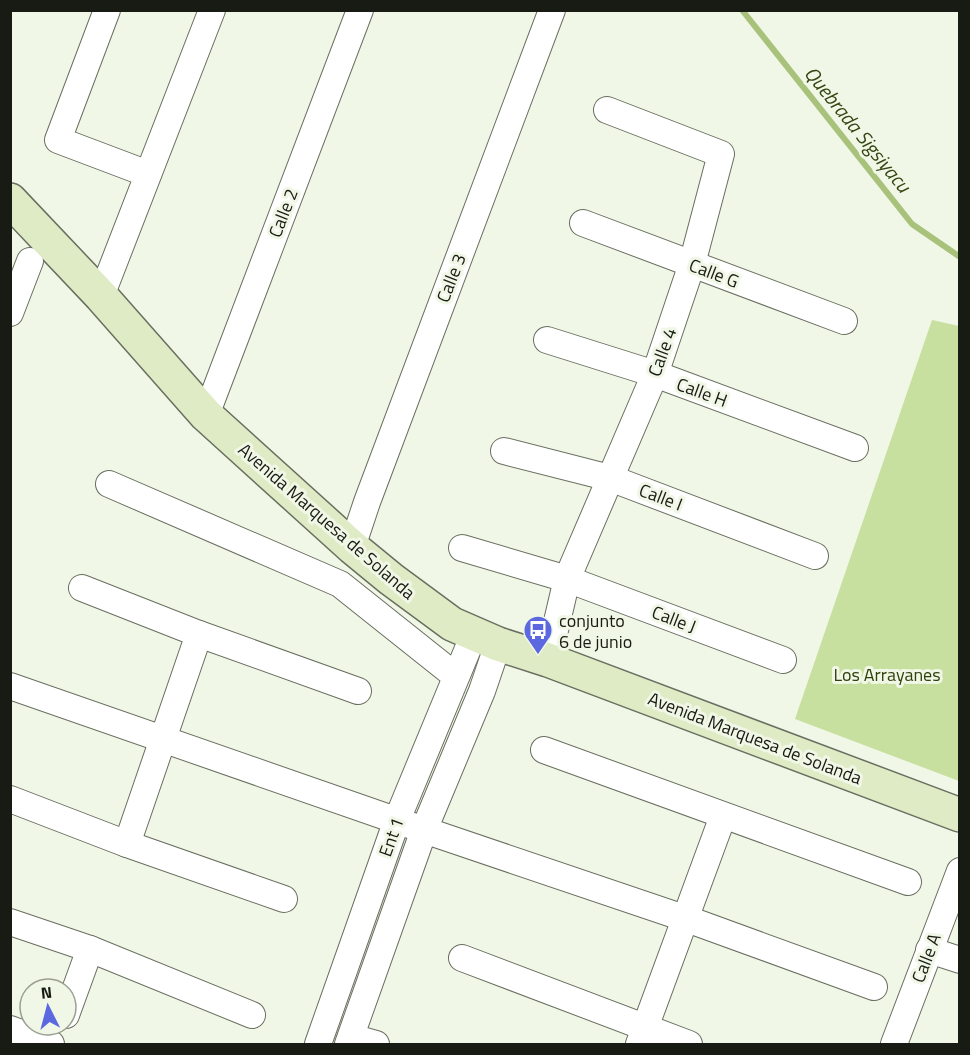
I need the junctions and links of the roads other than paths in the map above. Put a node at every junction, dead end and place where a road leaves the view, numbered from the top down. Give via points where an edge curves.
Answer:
1 (107, 10) edge
2 (212, 10) edge
3 (360, 10) edge
4 (552, 10) edge
5 (607, 110) dead end
6 (148, 174) junction
7 (10, 200) edge
8 (583, 223) dead end
9 (30, 261) dead end
10 (692, 264) junction
11 (101, 296) junction
12 (10, 313) edge
13 (844, 321) dead end
14 (547, 340) dead end
15 (655, 375) junction
16 (206, 416) junction
17 (855, 448) dead end
18 (504, 451) dead end
19 (610, 478) junction
20 (109, 484) dead end
21 (352, 547) junction
22 (462, 548) dead end
23 (815, 556) dead end
24 (567, 579) junction
25 (82, 588) dead end
26 (199, 634) junction
27 (486, 639) junction
28 (548, 660) junction
29 (783, 660) dead end
30 (457, 674) junction
31 (10, 686) edge
32 (358, 691) dead end
33 (163, 739) junction
34 (544, 750) dead end
35 (10, 799) edge
36 (960, 815) edge
37 (723, 816) junction
38 (397, 820) junction
39 (424, 830) junction
40 (127, 844) junction
41 (960, 872) edge
42 (908, 882) dead end
43 (284, 899) dead end
44 (687, 919) junction
45 (10, 922) edge
46 (90, 949) junction
47 (929, 950) junction
48 (462, 958) dead end
49 (960, 960) edge
50 (78, 982) edge
51 (874, 987) dead end
52 (252, 1015) dead end
53 (10, 1029) edge
54 (642, 1036) edge
55 (350, 1041) edge
56 (51, 1044) edge
57 (318, 1044) edge
58 (376, 1044) edge
59 (689, 1044) edge
60 (894, 1044) edge

1 - 6 street via 58,140
2 - 6 street
3 - 16 street, Calle 2
4 - 21 street, Calle 3
5 - 10 street, Calle 4 via 721,154
6 - 11 street
7 - 11 street, Avenida Marquesa de Solanda
8 - 10 street, Calle G
9 - 12 street
10 - 13 street, Calle G
10 - 15 street, Calle 4
11 - 16 street, Avenida Marquesa de Solanda
14 - 15 street, Calle H
15 - 17 street, Calle H
15 - 19 street, Calle 4
16 - 21 street, Avenida Marquesa de Solanda
18 - 19 street, Calle I
19 - 23 street, Calle I
19 - 24 street, Calle 4
20 - 30 street via 340,584
21 - 27 street, Avenida Marquesa de Solanda via 452,624
22 - 24 street, Calle J
24 - 28 street, Calle 4
24 - 29 street, Calle J
25 - 26 street
26 - 32 street
26 - 33 street
27 - 28 street, Avenida Marquesa de Solanda
27 - 30 street, Ent 1
27 - 39 street, Ent 1 via 482,691
28 - 36 street, Avenida Marquesa de Solanda
30 - 38 street, Ent 1
31 - 33 street
33 - 38 street
33 - 40 street
34 - 37 street
35 - 40 street
37 - 42 street
37 - 44 street
38 - 39 street
38 - 57 street, Ent 1
39 - 44 street
39 - 55 street, Ent 1
40 - 43 street
41 - 47 street, Calle A
44 - 51 street
44 - 54 street
45 - 46 street
46 - 50 street
46 - 52 street
47 - 49 street
47 - 60 street, Calle A
48 - 54 street
53 - 56 street
54 - 59 street
55 - 58 street

